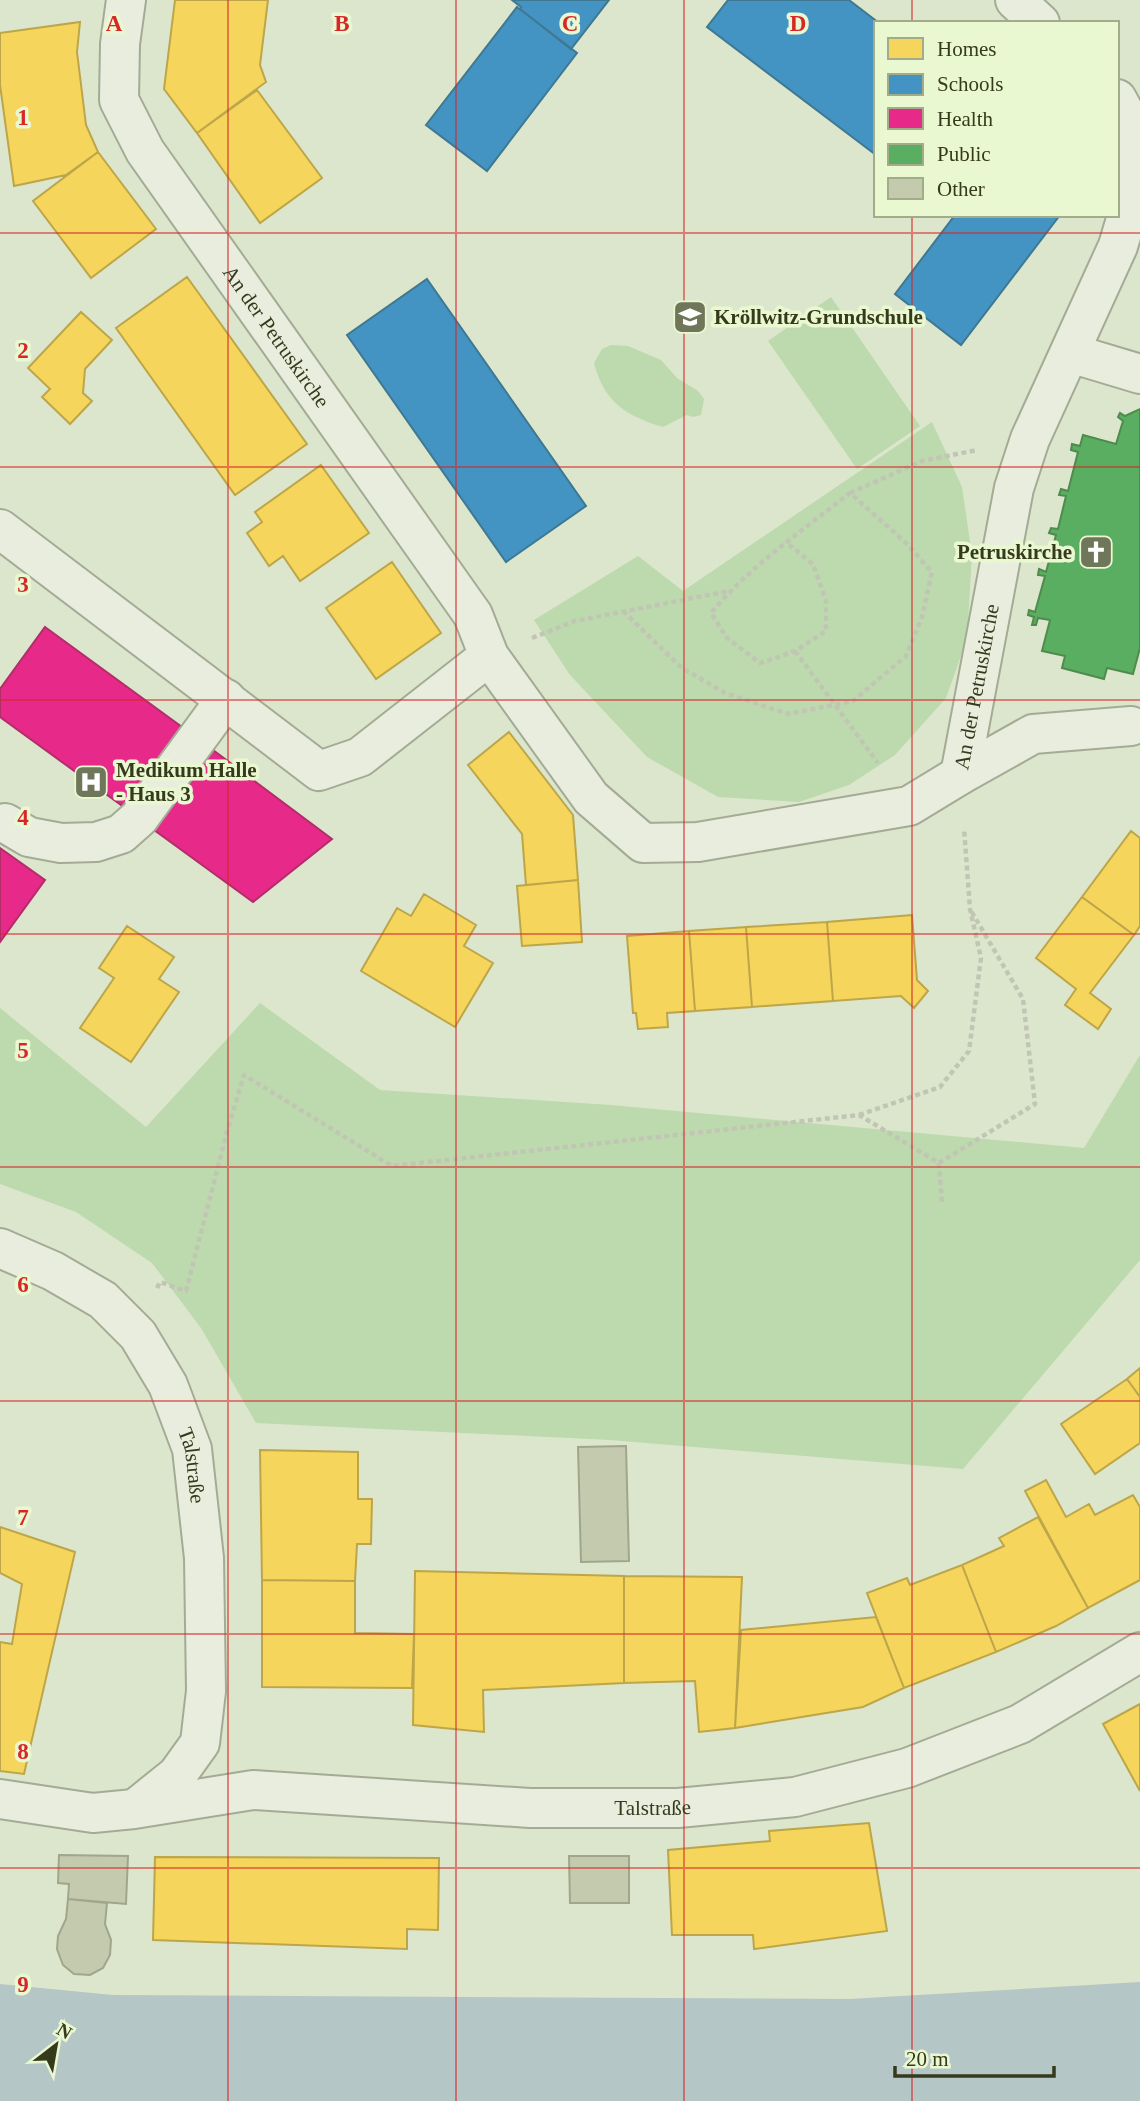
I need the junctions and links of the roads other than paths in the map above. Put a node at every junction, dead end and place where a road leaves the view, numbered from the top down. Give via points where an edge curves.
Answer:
1 (127, 0) edge
2 (1015, 0) edge
3 (1038, 21) edge
4 (1128, 112) edge
5 (1070, 353) junction
6 (1140, 374) edge
7 (0, 529) edge
8 (489, 656) junction
9 (226, 699) junction
10 (1131, 726) dead end
11 (960, 775) junction
12 (5, 823) dead end
13 (5, 1255) edge
14 (1140, 1652) edge
15 (0, 1799) edge
16 (134, 1809) junction

1 - 8 street, An der Petruskirche via 119,100 145,151 473,615
2 - 3 street
4 - 5 street, An der Petruskirche via 1137,150 1132,199 1118,246
5 - 6 street
5 - 11 street, An der Petruskirche via 1030,439 1014,488
7 - 9 street
8 - 9 street via 360,757 319,771
8 - 11 street, An der Petruskirche via 591,798 643,843 698,842 909,806
9 - 12 street via 139,818 121,834 96,842 61,843 29,837
10 - 11 street via 1033,734
13 - 16 street, Talstraße via 53,1271 103,1300 138,1335 168,1385 192,1449 204,1558 206,1691 200,1743 177,1775
14 - 16 street, Talstraße via 1020,1724 907,1768 795,1797 678,1808 530,1808 253,1790
15 - 16 street, Talstraße via 93,1813

